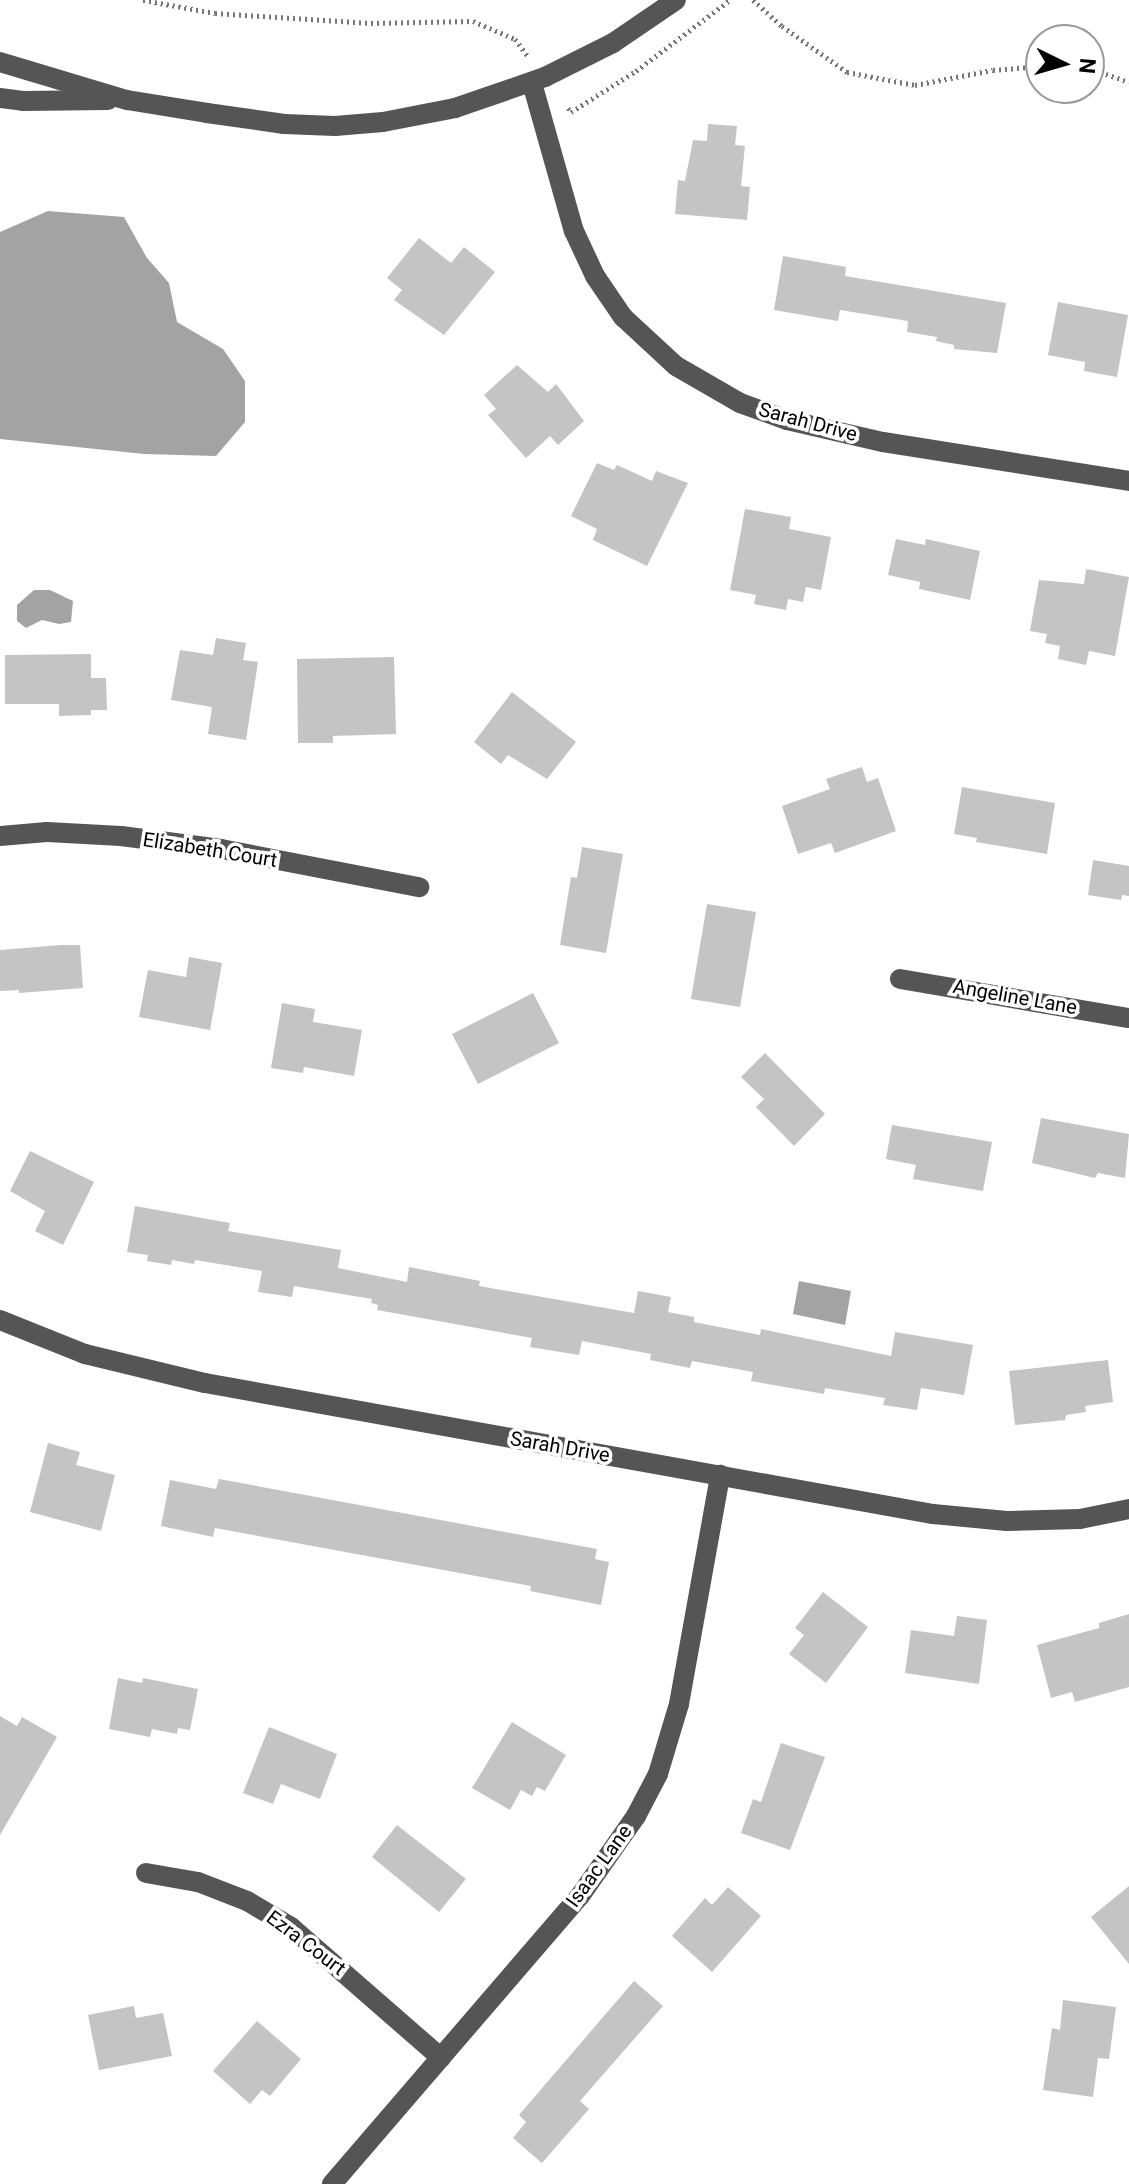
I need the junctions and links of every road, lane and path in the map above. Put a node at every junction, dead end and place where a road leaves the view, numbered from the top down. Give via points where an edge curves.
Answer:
1 (143, 0) edge
2 (676, 0) edge
3 (730, 0) edge
4 (753, 0) edge
5 (515, 39) dead end
6 (0, 62) edge
7 (1025, 67) edge
8 (1105, 74) edge
9 (1129, 82) edge
10 (532, 83) junction
11 (0, 98) edge
12 (127, 100) junction
13 (571, 112) dead end
14 (1129, 481) edge
15 (0, 836) edge
16 (419, 887) dead end
17 (900, 979) dead end
18 (1129, 1018) edge
19 (0, 1320) edge
20 (720, 1475) junction
21 (1129, 1509) edge
22 (146, 1873) dead end
23 (441, 2058) junction
24 (332, 2184) edge

1 - 5 path via 215,13 340,21 473,21
2 - 10 street via 613,43
3 - 13 path
4 - 7 path via 847,72 915,85
6 - 12 street
8 - 9 path
10 - 12 street via 455,108 335,126 284,124
10 - 14 street, Sarah Drive via 574,231 595,276 623,317 676,366 740,403 787,420 883,442
11 - 12 street
15 - 16 street, Elizabeth Court via 121,836 221,849
17 - 18 street, Angeline Lane
19 - 20 street, Sarah Drive via 85,1354 205,1383
20 - 21 street, Sarah Drive via 933,1514 1007,1521 1080,1519
20 - 23 street, Isaac Lane via 679,1704 658,1774 636,1816 580,1896
22 - 23 street, Ezra Court via 198,1882 247,1901 291,1927
23 - 24 street, Isaac Lane

